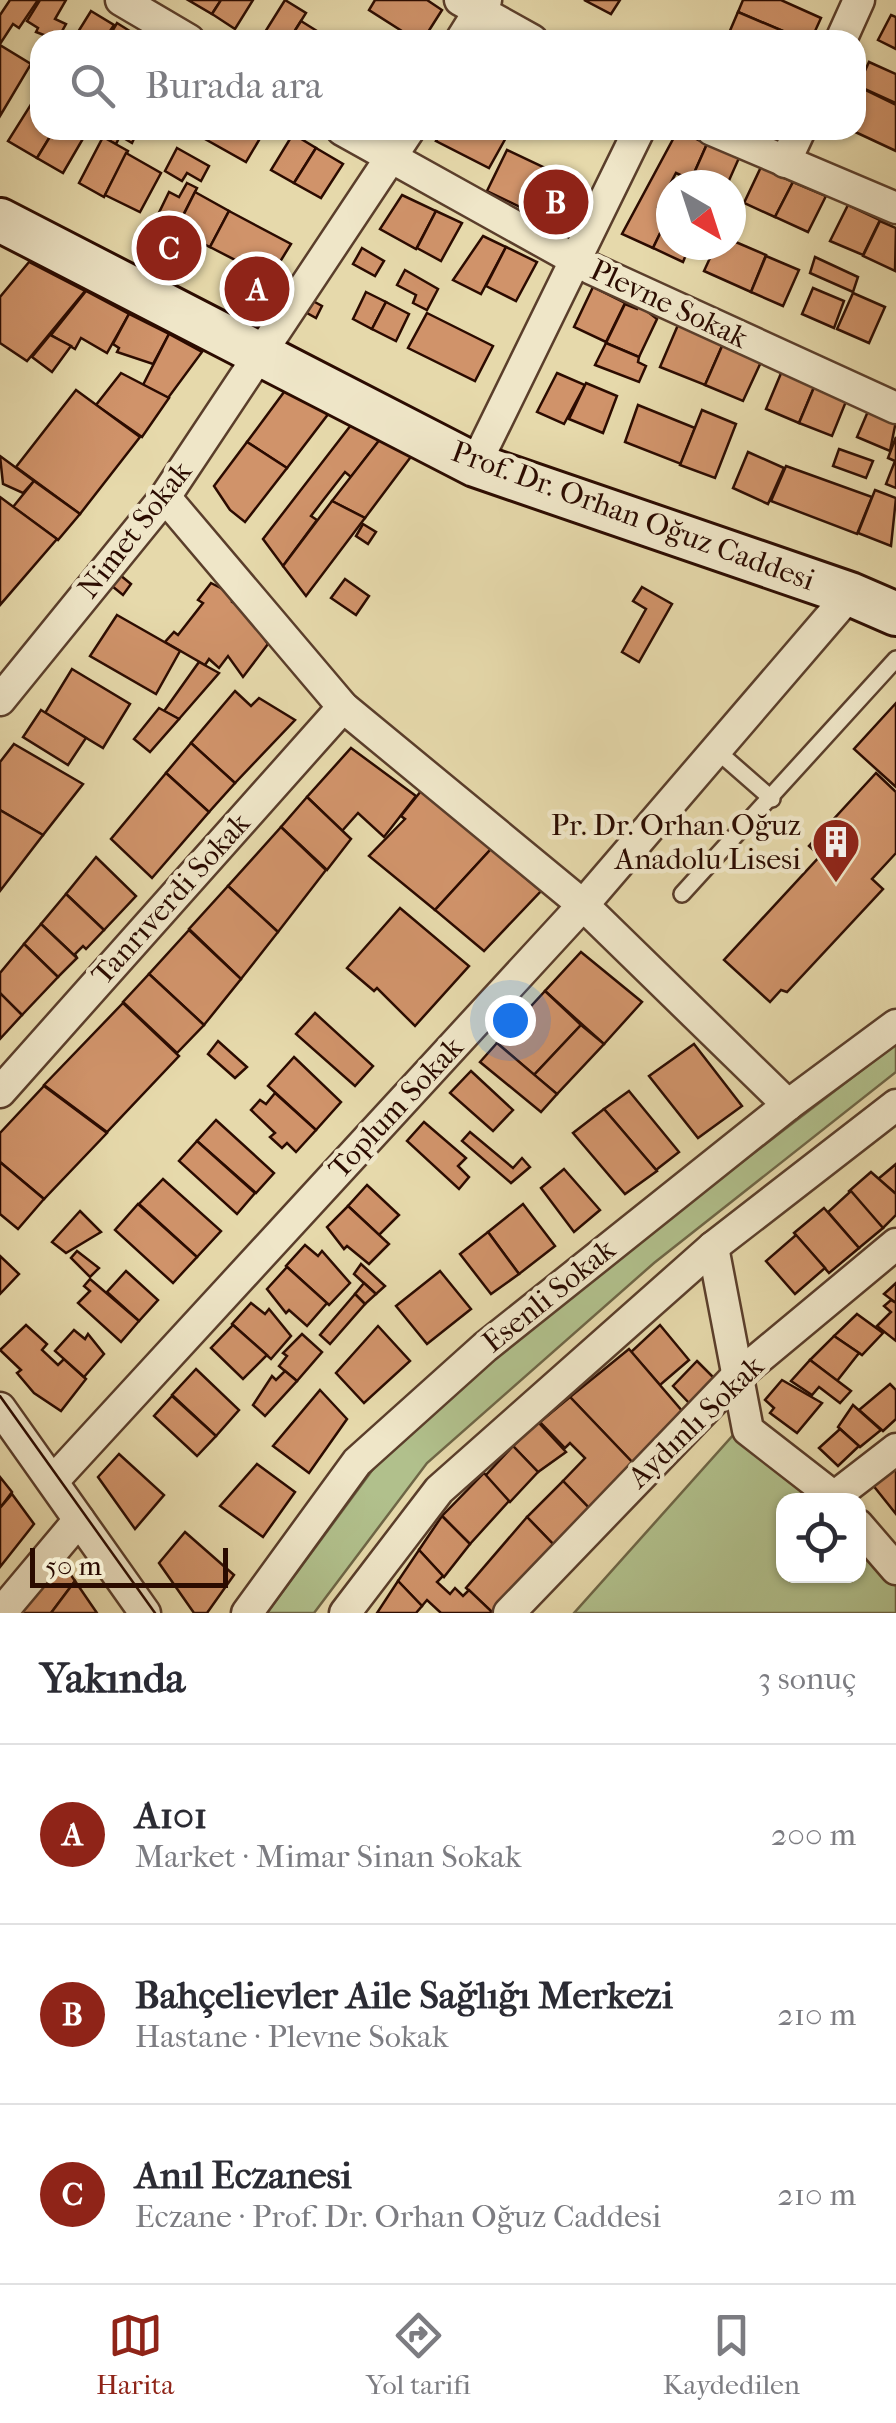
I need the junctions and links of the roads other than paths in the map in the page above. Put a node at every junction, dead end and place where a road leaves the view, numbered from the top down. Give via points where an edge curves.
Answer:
1 (121, 0) edge
2 (859, 0) edge
3 (474, 4) edge
4 (172, 30) edge
5 (465, 30) edge
6 (516, 30) edge
7 (846, 30) edge
8 (359, 140) edge
9 (403, 140) edge
10 (634, 140) edge
11 (735, 140) edge
12 (795, 140) edge
13 (392, 159) junction
14 (785, 162) junction
15 (896, 208) edge
16 (0, 220) edge
17 (578, 262) junction
18 (261, 354) junction
19 (896, 408) edge
20 (475, 465) junction
21 (165, 497) junction
22 (850, 594) junction
23 (896, 614) edge
24 (896, 659) edge
25 (0, 700) edge
26 (342, 707) junction
27 (716, 750) junction
28 (772, 799) junction
29 (682, 894) dead end
30 (584, 904) junction
31 (896, 1025) edge
32 (0, 1092) edge
33 (788, 1105) junction
34 (896, 1105) edge
35 (896, 1244) edge
36 (713, 1246) junction
37 (736, 1378) junction
38 (0, 1408) edge
39 (896, 1449) edge
40 (53, 1481) junction
41 (828, 1493) edge
42 (843, 1493) edge
43 (79, 1520) junction
44 (866, 1534) edge
45 (896, 1569) edge
46 (2, 1613) edge
47 (145, 1613) edge
48 (247, 1613) edge
49 (345, 1613) edge
50 (509, 1613) edge

1 - 4 street
2 - 7 street
3 - 5 street
3 - 6 street
8 - 13 street, Plevne Sokak
9 - 13 street, Nimet Sokak
10 - 17 street
11 - 14 street
12 - 14 street
13 - 17 street, Plevne Sokak
13 - 18 street, Nimet Sokak
14 - 15 street
16 - 18 main road, Prof. Dr. Orhan Oğuz Caddesi
17 - 19 street, Plevne Sokak
17 - 20 street
18 - 20 main road, Prof. Dr. Orhan Oğuz Caddesi
18 - 21 street, Nimet Sokak
20 - 22 main road, Prof. Dr. Orhan Oğuz Caddesi
21 - 25 street, Nimet Sokak
21 - 26 street
22 - 23 main road, Prof. Dr. Orhan Oğuz Caddesi
22 - 27 street, Toplum Sokak
24 - 28 lane
26 - 30 street
26 - 32 street, Tanrıverdi Sokak
27 - 28 lane
27 - 30 street, Toplum Sokak
28 - 29 lane
30 - 33 street
30 - 40 street, Toplum Sokak
31 - 33 street, Esenli Sokak
33 - 48 street, Esenli Sokak via 486,1347 358,1462
34 - 36 street
35 - 37 street, Aydınlı Sokak
36 - 37 street
36 - 49 street via 440,1490
37 - 41 street via 748,1430
37 - 50 street, Aydınlı Sokak
38 - 40 street
39 - 42 street
40 - 43 street
43 - 46 street
43 - 47 street
44 - 45 street

